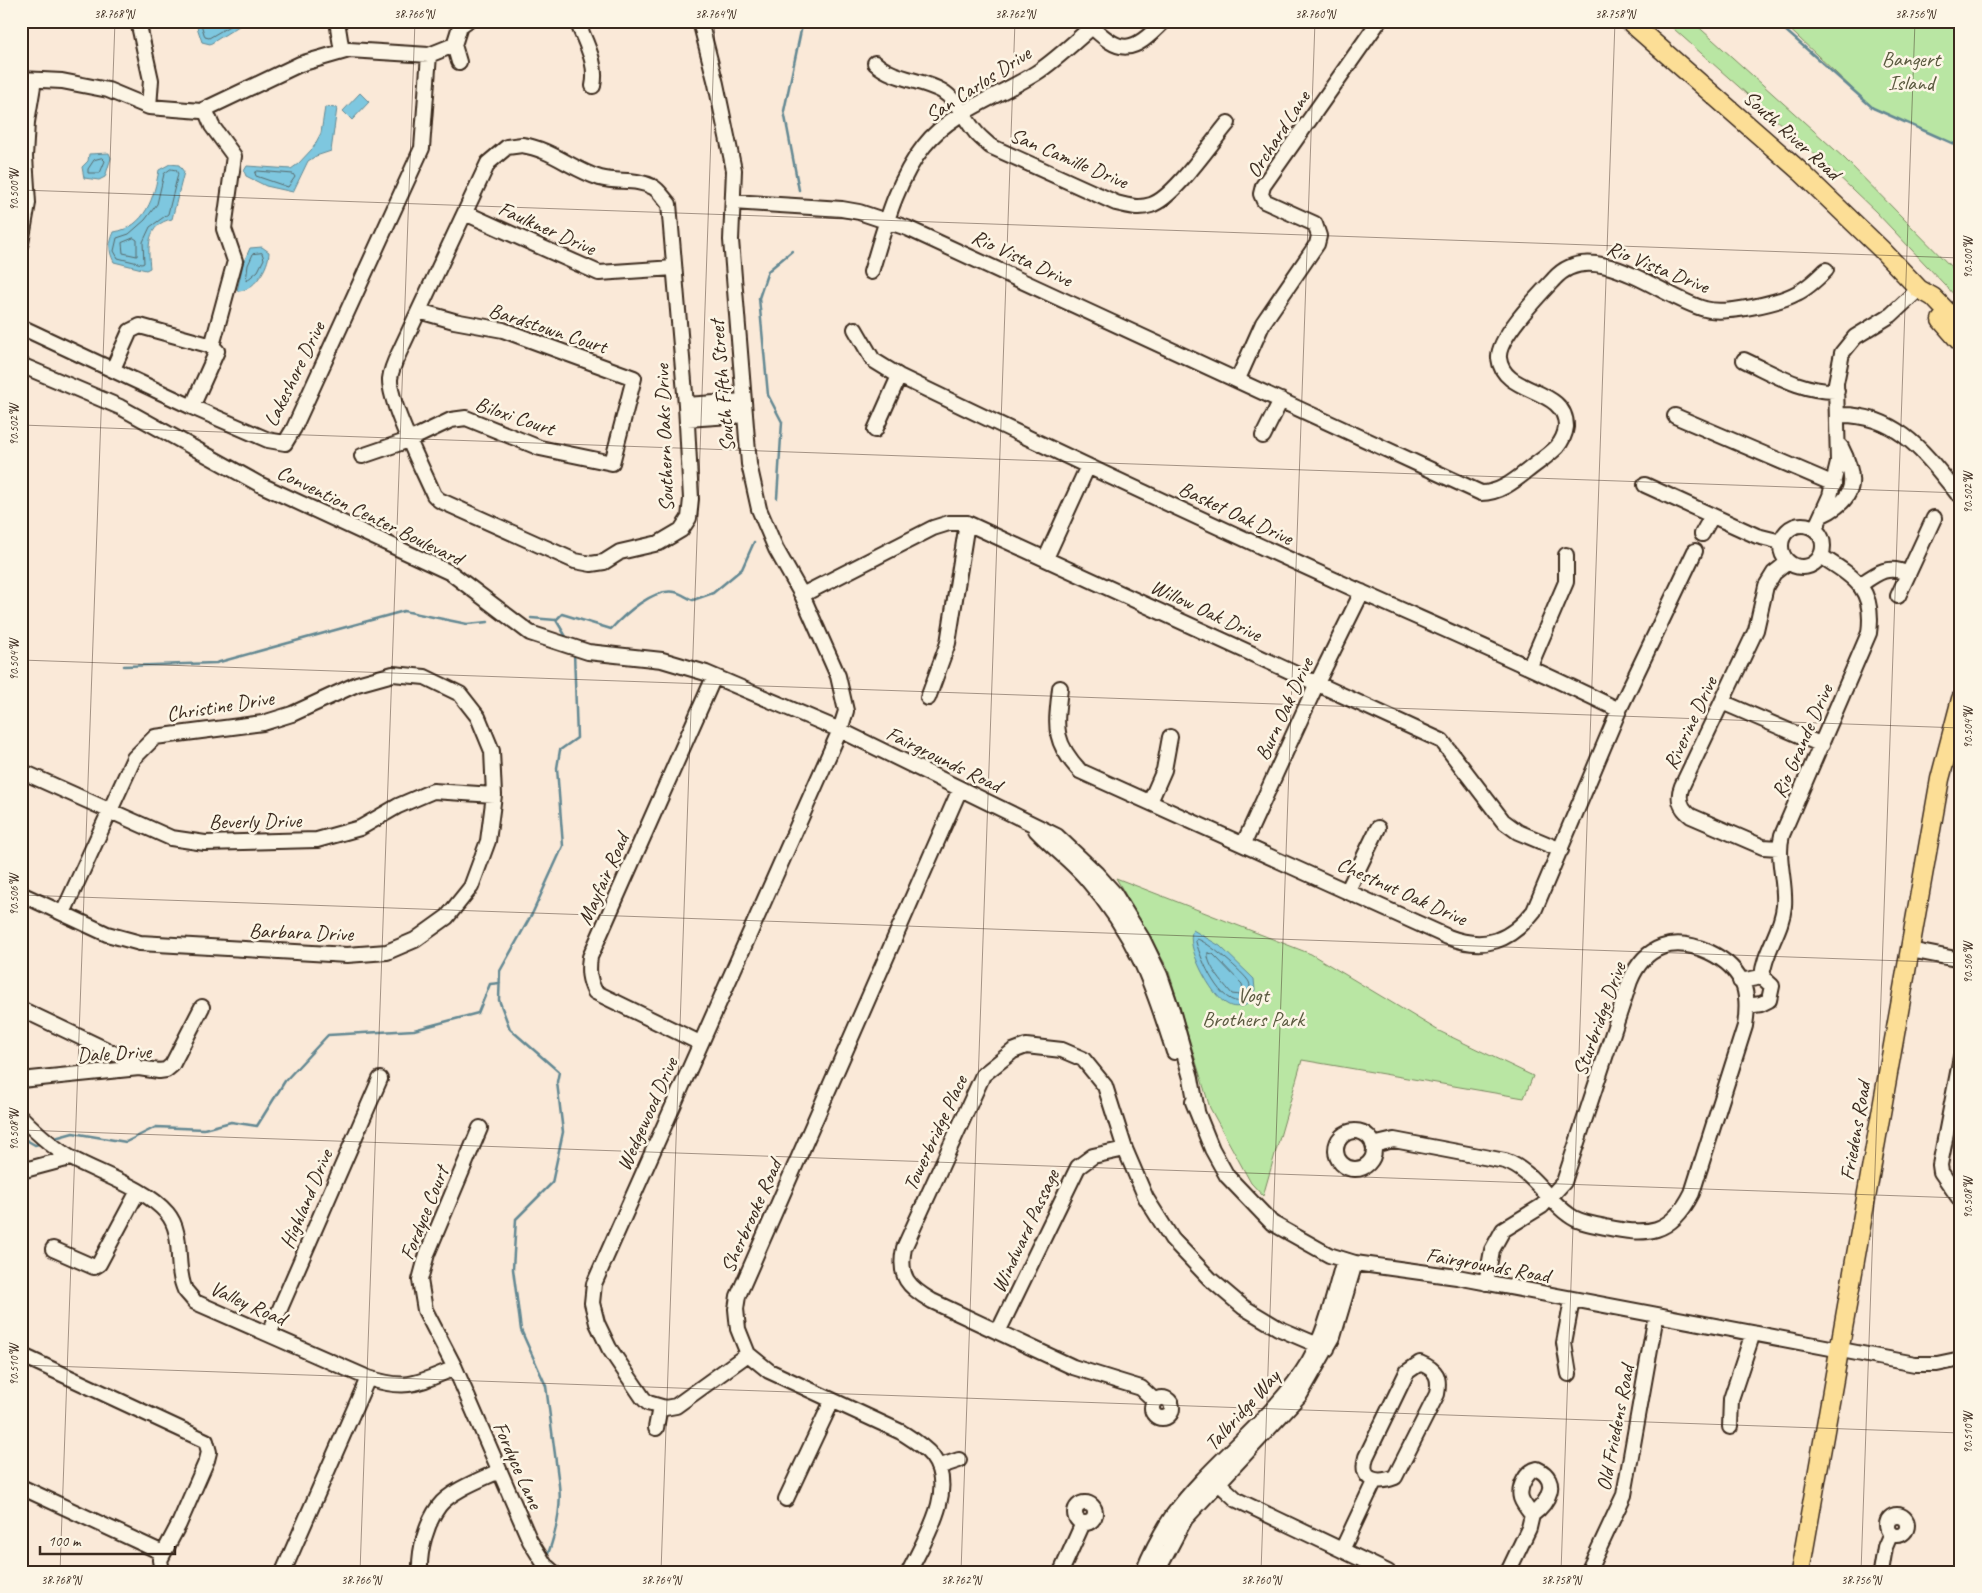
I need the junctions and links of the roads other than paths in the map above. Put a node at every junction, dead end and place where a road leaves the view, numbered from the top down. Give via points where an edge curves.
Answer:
1 (138, 21) edge
2 (337, 21) edge
3 (345, 21) edge
4 (577, 21) edge
5 (700, 21) edge
6 (1164, 21) edge
7 (1379, 21) edge
8 (1629, 21) edge
9 (460, 23) edge
10 (1089, 24) edge
11 (454, 45) junction
12 (346, 51) junction
13 (429, 55) junction
14 (459, 62) dead end
15 (875, 63) dead end
16 (28, 79) edge
17 (593, 86) dead end
18 (149, 107) junction
19 (205, 109) junction
20 (962, 114) junction
21 (1228, 123) dead end
22 (733, 202) junction
23 (465, 213) junction
24 (886, 221) junction
25 (21, 243) edge
26 (674, 268) junction
27 (1826, 270) dead end
28 (871, 272) dead end
29 (1919, 289) junction
30 (419, 311) junction
31 (1961, 326) edge
32 (21, 327) edge
33 (855, 329) dead end
34 (1961, 343) edge
35 (212, 346) junction
36 (1744, 360) dead end
37 (23, 364) edge
38 (113, 369) junction
39 (899, 376) junction
40 (1238, 379) junction
41 (1837, 392) junction
42 (744, 400) junction
43 (1281, 400) junction
44 (686, 405) junction
45 (192, 407) junction
46 (745, 415) junction
47 (1838, 415) junction
48 (1676, 416) dead end
49 (687, 419) junction
50 (875, 430) dead end
51 (1263, 436) dead end
52 (409, 440) junction
53 (1839, 444) junction
54 (362, 456) dead end
55 (612, 464) joint
56 (1088, 466) junction
57 (1834, 484) junction
58 (1645, 485) dead end
59 (1957, 493) dead end
60 (1822, 515) junction
61 (1712, 516) junction
62 (1934, 518) dead end
63 (967, 523) junction
64 (1815, 530) junction
65 (1702, 534) dead end
66 (1781, 542) junction
67 (1695, 551) dead end
68 (1566, 555) dead end
69 (1821, 556) junction
70 (1046, 558) junction
71 (1788, 562) junction
72 (1908, 574) junction
73 (1860, 584) junction
74 (1362, 592) junction
75 (802, 595) junction
76 (1898, 596) dead end
77 (1530, 666) junction
78 (714, 677) junction
79 (1317, 683) junction
80 (1060, 688) dead end
81 (928, 698) dead end
82 (1961, 699) edge
83 (1722, 702) junction
84 (1618, 710) junction
85 (840, 730) junction
86 (1170, 736) dead end
87 (1822, 745) junction
88 (21, 770) edge
89 (960, 789) junction
90 (494, 795) junction
91 (1150, 802) junction
92 (110, 810) junction
93 (1378, 828) dead end
94 (1244, 843) junction
95 (1779, 848) junction
96 (1560, 850) junction
97 (1348, 890) junction
98 (21, 894) edge
99 (63, 913) junction
100 (1910, 950) junction
101 (1961, 960) edge
102 (1763, 968) junction
103 (1740, 981) junction
104 (1747, 1006) junction
105 (202, 1007) dead end
106 (21, 1009) edge
107 (700, 1043) junction
108 (1961, 1057) edge
109 (139, 1068) junction
110 (380, 1079) dead end
111 (21, 1080) edge
112 (1959, 1080) edge
113 (21, 1117) edge
114 (480, 1128) dead end
115 (1373, 1145) dead end
116 (1125, 1150) junction
117 (70, 1158) junction
118 (21, 1171) edge
119 (138, 1192) junction
120 (1551, 1198) junction
121 (1961, 1202) edge
122 (53, 1249) dead end
123 (1349, 1262) junction
124 (1486, 1283) junction
125 (1572, 1300) junction
126 (1656, 1315) junction
127 (998, 1332) junction
128 (1753, 1333) junction
129 (270, 1334) junction
130 (1322, 1347) junction
131 (1840, 1348) junction
132 (748, 1354) junction
133 (21, 1355) edge
134 (1961, 1359) edge
135 (455, 1368) junction
136 (1569, 1374) dead end
137 (368, 1378) junction
138 (832, 1401) junction
139 (1155, 1401) dead end
140 (660, 1407) junction
141 (1730, 1427) dead end
142 (656, 1428) dead end
143 (959, 1460) dead end
144 (938, 1467) junction
145 (499, 1471) junction
146 (1213, 1479) junction
147 (1374, 1482) junction
148 (21, 1487) edge
149 (786, 1499) dead end
150 (1532, 1515) dead end
151 (1083, 1523) dead end
152 (1891, 1534) dead end
153 (1342, 1550) junction
154 (163, 1553) junction
155 (162, 1572) edge
156 (283, 1572) edge
157 (420, 1572) edge
158 (553, 1572) edge
159 (909, 1572) edge
160 (1061, 1572) edge
161 (1142, 1572) edge
162 (1157, 1572) edge
163 (1388, 1572) edge
164 (1508, 1572) edge
165 (1588, 1572) edge
166 (1800, 1572) edge
167 (1881, 1572) edge

1 - 18 street via 152,80
2 - 12 street
3 - 12 street
4 - 17 street via 596,74
5 - 22 street, South Fifth Street via 734,170
6 - 10 street, San Carlos Drive via 1144,42 1132,46 1112,43
7 - 40 street, Orchard Lane via 1264,186 1261,194 1264,200 1315,224 1319,236 1317,244 1263,323
8 - 29 main road, South River Road via 1801,172
9 - 11 street
10 - 20 street, San Carlos Drive via 1036,72
11 - 13 street
11 - 14 street
12 - 13 street
12 - 19 street via 300,64
13 - 45 street, Lakeshore Drive via 422,148 285,444 268,440
15 - 20 street, San Camille Drive via 883,70 941,91 954,99
16 - 18 street via 62,81 108,90
16 - 25 street via 25,157 28,203
18 - 19 street
19 - 35 street via 212,126 234,156 224,229 236,261
20 - 21 street, San Camille Drive via 990,146 1116,203 1153,212
20 - 24 street, San Carlos Drive via 924,146
22 - 24 street, Rio Vista Drive via 842,209
22 - 42 street, South Fifth Street via 731,240
23 - 26 street, Faulkner Drive via 599,273
23 - 26 street, Southern Oaks Drive via 488,164 497,154 507,147 537,147 598,178 618,182 633,180 654,187 669,204
23 - 30 street, Southern Oaks Drive
24 - 28 street, San Carlos Drive
24 - 40 street, Rio Vista Drive via 928,237
26 - 44 street, Southern Oaks Drive
27 - 43 street, Rio Vista Drive via 1796,294 1726,311 1705,310 1608,266 1590,262 1566,266 1530,305 1502,343 1498,357 1501,367 1518,384 1549,398 1560,407 1566,420 1566,434 1558,446 1492,493 1481,492
29 - 31 main road, South River Road via 1933,297
29 - 34 main road, South River Road
29 - 41 street via 1898,310 1846,347 1838,366
30 - 52 street, Southern Oaks Drive via 391,371 390,380
30 - 55 street, Bardstown Court via 503,330 634,378
32 - 38 street, Lakeshore Drive
33 - 39 street, Basket Oak Drive via 873,360
35 - 38 street via 140,326 130,331
35 - 45 street via 217,351
36 - 41 street via 1805,388
37 - 78 street, Convention Center Boulevard via 120,407 259,484 451,573 530,633 548,641 602,654 662,660
38 - 45 street, Lakeshore Drive
39 - 50 street
39 - 56 street, Basket Oak Drive
40 - 43 street, Rio Vista Drive
41 - 47 street
42 - 44 street
42 - 46 street, South Fifth Street
43 - 51 street
44 - 49 street, Southern Oaks Drive
46 - 49 street
46 - 75 street, South Fifth Street via 749,464 759,510
47 - 53 street
47 - 59 street via 1867,417 1906,436 1923,451
48 - 57 street
49 - 52 street, Southern Oaks Drive via 689,518 681,530 659,543 620,552 604,562 591,564 561,556 439,500
52 - 54 street, Biloxi Court
52 - 55 street, Biloxi Court via 451,420 466,418 540,448
53 - 57 street
53 - 60 street via 1850,466 1849,489 1839,506
56 - 70 street
56 - 74 street, Basket Oak Drive
57 - 60 street
58 - 61 street
60 - 64 street
61 - 65 street
61 - 66 street via 1757,536
62 - 72 street
63 - 70 street, Willow Oak Drive
63 - 75 street, Willow Oak Drive via 933,528
63 - 81 street via 948,643
64 - 66 street via 1806,525 1794,526
64 - 69 street via 1822,542
66 - 71 street via 1782,554
67 - 84 street, Chestnut Oak Drive
68 - 77 street via 1566,582
69 - 71 street via 1806,566
69 - 73 street
70 - 79 street, Willow Oak Drive
71 - 83 street, Riverine Drive via 1774,573 1766,586 1756,630
72 - 73 street via 1887,569
72 - 76 street
73 - 87 street, Rio Grande Drive via 1869,603 1869,633
74 - 77 street, Basket Oak Drive
74 - 79 street, Burn Oak Drive
75 - 85 street, South Fifth Street via 828,650 846,702
77 - 84 street, Basket Oak Drive
78 - 85 street, Convention Center Boulevard
78 - 107 street, Mayfair Road via 588,968 589,981 595,992
79 - 94 street, Burn Oak Drive
79 - 96 street, Willow Oak Drive via 1442,741 1503,820 1518,832
80 - 91 street, Chestnut Oak Drive via 1056,724 1061,747 1070,760 1080,771
82 - 100 main road, Friedens Road via 1945,753
83 - 87 street
83 - 95 street, Riverine Drive via 1680,790 1680,804 1691,816 1763,847
84 - 96 street, Chestnut Oak Drive
85 - 89 street, Fairgrounds Road
85 - 107 street, Wedgewood Drive
86 - 91 street via 1164,770
87 - 95 street, Rio Grande Drive
88 - 92 street, Beverly Drive
89 - 123 street, Fairgrounds Road via 1057,836 1114,893 1160,975 1191,1078 1197,1111 1227,1176 1272,1223 1329,1255
89 - 132 street, Sherbrooke Road via 738,1296 738,1330
90 - 92 street, Beverly Drive via 433,791 360,828 317,840 205,843 171,838
90 - 92 street, Christine Drive via 492,751 478,717 460,694 425,677 393,674 357,684 292,714 263,723 155,737 134,758
90 - 99 street, Barbara Drive via 488,841 471,887 447,917 415,940 387,952 347,955 140,943 107,934
91 - 94 street, Chestnut Oak Drive
92 - 99 street, Christine Drive
93 - 97 street
94 - 97 street, Chestnut Oak Drive
95 - 102 street, Rio Grande Drive via 1784,905 1780,928
96 - 97 street, Chestnut Oak Drive via 1534,911 1522,926 1491,942 1460,941
98 - 99 street, Barbara Drive
100 - 101 street
100 - 131 main road, Friedens Road
102 - 103 street
102 - 104 street via 1772,986 1770,1000
103 - 104 street, Sturbridge Drive
103 - 120 street, Sturbridge Drive via 1736,972 1717,956 1684,944 1655,950 1639,963 1630,981 1568,1172
104 - 120 street, Sturbridge Drive via 1745,1026 1692,1194 1674,1220 1652,1231 1630,1232 1571,1217
105 - 109 street, Dale Drive via 172,1065 159,1071
106 - 109 street
107 - 140 street, Wedgewood Drive via 594,1284 592,1303 597,1323 610,1348 643,1398
108 - 112 street
109 - 111 street, Dale Drive
110 - 129 street, Highland Drive
112 - 121 street via 1940,1165 1941,1172
113 - 117 street, Valley Road
114 - 135 street, Fordyce Court via 427,1254 420,1280 425,1310
115 - 120 street via 1394,1140 1504,1161 1528,1175
116 - 127 street, Windward Passage via 1093,1156 1078,1167
116 - 127 street, Towerbridge Place via 1105,1086 1082,1059 1062,1050 1026,1046 1012,1051 983,1075 901,1261 905,1278 913,1290
116 - 130 street, Towerbridge Place via 1146,1198 1172,1239 1210,1279 1243,1307 1278,1328
117 - 118 street
117 - 119 street, Valley Road
119 - 122 street via 99,1264 94,1267
119 - 129 street, Valley Road via 167,1213 177,1233 185,1290 195,1302
120 - 124 street, Sturbridge Drive via 1503,1230 1492,1250
123 - 124 street, Fairgrounds Road
123 - 130 street, Talbridge Way via 1327,1319
124 - 125 street, Fairgrounds Road
125 - 126 street, Fairgrounds Road
125 - 136 street via 1564,1343
126 - 128 street, Fairgrounds Road
126 - 165 street, Old Friedens Road via 1624,1495
127 - 139 street, Towerbridge Place via 1073,1367 1141,1388
128 - 131 street, Fairgrounds Road
128 - 141 street via 1731,1399
129 - 137 street, Valley Road
130 - 146 street, Talbridge Way
131 - 134 street, Fairgrounds Road via 1915,1364
131 - 166 main road, Friedens Road
132 - 138 street, Sherbrooke Road via 769,1371
132 - 140 street via 676,1406
133 - 154 street via 203,1439 209,1445 207,1460
135 - 137 street, Valley Road via 415,1384 391,1386
135 - 145 street, Fordyce Lane
137 - 156 street
138 - 144 street, Sherbrooke Road via 901,1432 931,1454
138 - 149 street
140 - 142 street
143 - 144 street
144 - 159 street via 941,1482 939,1502
145 - 157 street via 440,1505 425,1532
145 - 158 street, Fordyce Lane via 530,1541
146 - 153 street via 1237,1500
146 - 161 street, Talbridge Way via 1174,1514 1159,1536
146 - 162 street, Talbridge Way via 1185,1519
147 - 147 street via 1395,1477 1437,1394 1439,1380 1431,1368 1420,1364 1407,1372 1364,1464 1368,1477
147 - 153 street
148 - 154 street
150 - 164 street
151 - 160 street
152 - 167 street
153 - 163 street
154 - 155 street via 160,1560

